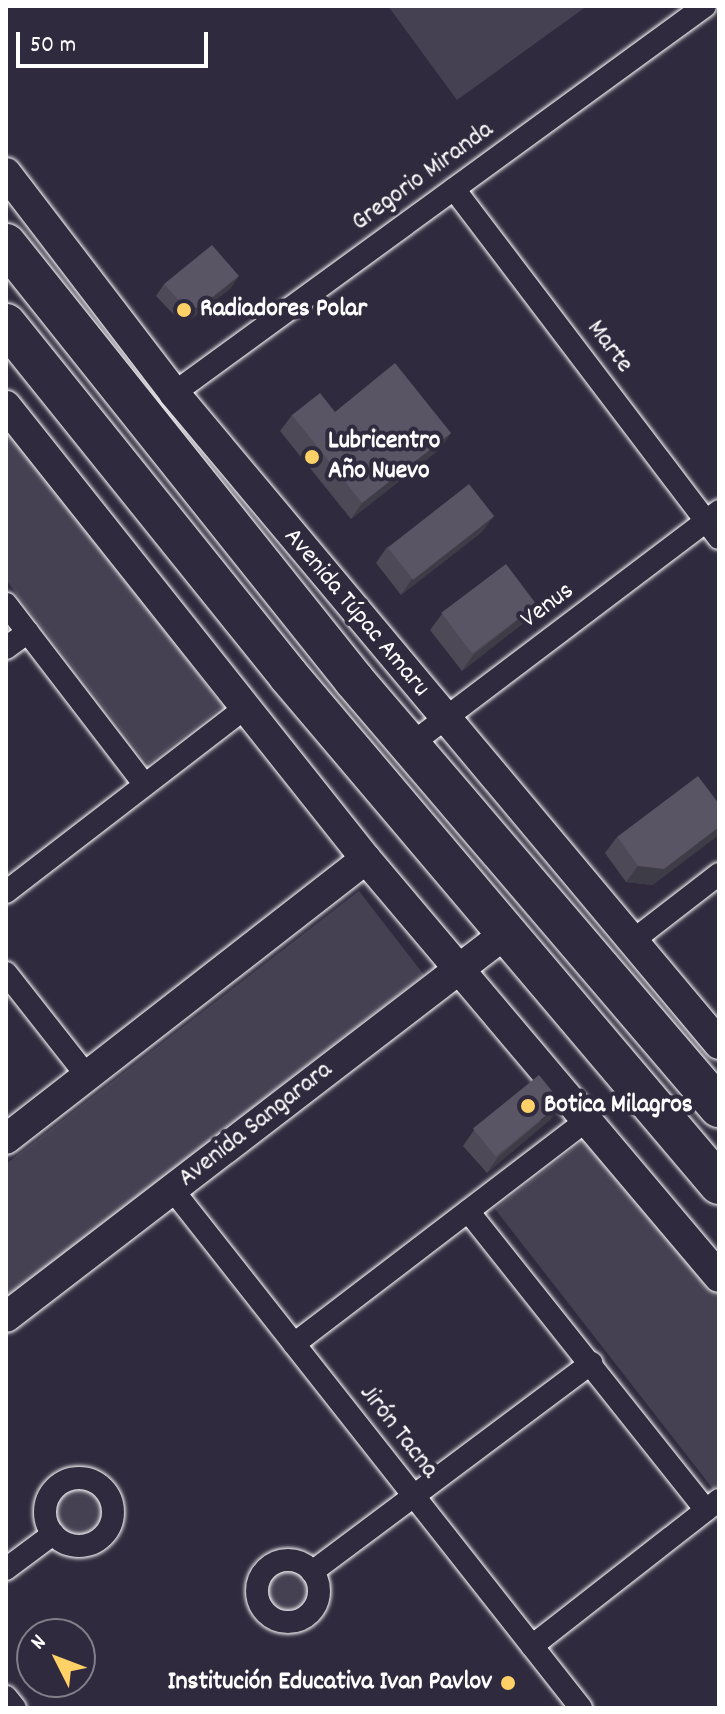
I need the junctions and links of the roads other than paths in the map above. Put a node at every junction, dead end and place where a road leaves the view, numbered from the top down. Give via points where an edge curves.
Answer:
1 (705, 6) edge
2 (6, 173) edge
3 (454, 189) junction
4 (6, 244) edge
5 (6, 324) edge
6 (174, 393) junction
7 (6, 406) edge
8 (714, 523) edge
9 (6, 604) edge
10 (28, 632) junction
11 (6, 648) edge
12 (245, 708) junction
13 (444, 719) junction
14 (410, 745) junction
15 (145, 785) junction
16 (366, 859) junction
17 (719, 874) edge
18 (6, 892) edge
19 (506, 933) junction
20 (631, 942) junction
21 (458, 969) junction
22 (6, 973) edge
23 (719, 1044) edge
24 (87, 1076) junction
25 (719, 1107) edge
26 (587, 1120) junction
27 (6, 1139) edge
28 (719, 1184) edge
29 (172, 1189) junction
30 (468, 1211) junction
31 (719, 1277) edge
32 (6, 1317) edge
33 (294, 1344) junction
34 (591, 1363) junction
35 (415, 1499) junction
36 (713, 1505) edge
37 (53, 1534) dead end
38 (6, 1569) edge
39 (312, 1572) dead end
40 (532, 1646) junction
41 (6, 1697) edge
42 (15, 1708) edge
43 (581, 1708) edge

1 - 3 street, Gregorio Miranda
2 - 6 street, Avenida Túpac Amaru
3 - 6 street, Gregorio Miranda
3 - 8 street, Marte
4 - 14 highway, Avenida Túpac Amaru
5 - 19 highway via 288,675
6 - 13 street, Avenida Túpac Amaru
7 - 12 street
8 - 13 street, Venus
9 - 10 street
10 - 11 street
10 - 15 street
12 - 15 street
12 - 16 street
13 - 14 street, Venus
13 - 20 street, Avenida Túpac Amaru
14 - 25 highway, Avenida Túpac Amaru
15 - 18 street
16 - 21 street
16 - 24 street
17 - 20 street
19 - 21 street, Avenida Sangarara
19 - 28 highway
20 - 23 street, Avenida Túpac Amaru
21 - 26 street
21 - 29 street, Avenida Sangarara
22 - 24 street
24 - 27 street
26 - 30 street
26 - 31 street
29 - 32 street, Avenida Sangarara
29 - 33 street, Jirón Tacna
30 - 33 street
30 - 34 street
33 - 35 street, Jirón Tacna
34 - 35 street
34 - 36 street
35 - 39 street
35 - 40 street, Jirón Tacna
36 - 40 street
37 - 38 street
40 - 43 street, Jirón Tacna
41 - 42 street

